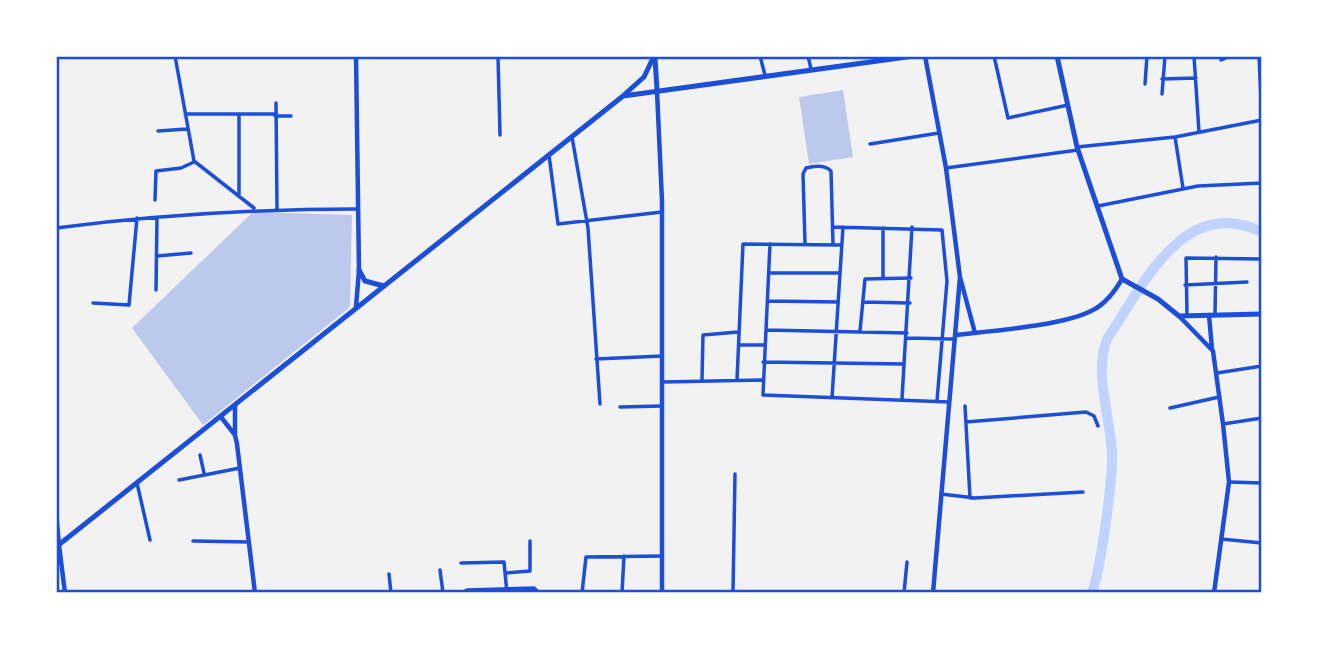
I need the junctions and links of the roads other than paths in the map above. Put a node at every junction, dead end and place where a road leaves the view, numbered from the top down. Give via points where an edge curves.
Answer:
1 (176, 56) edge
2 (356, 56) edge
3 (498, 56) edge
4 (654, 56) edge
5 (760, 56) edge
6 (808, 56) edge
7 (915, 56) edge
8 (925, 56) edge
9 (994, 56) edge
10 (1057, 56) edge
11 (1147, 56) edge
12 (1165, 56) edge
13 (1194, 56) edge
14 (1231, 56) edge
15 (1259, 56) edge
16 (1221, 60) dead end
17 (811, 69) junction
18 (765, 75) junction
19 (1196, 78) junction
20 (1162, 79) junction
21 (1145, 84) dead end
22 (657, 90) junction
23 (1162, 94) dead end
24 (623, 96) junction
25 (276, 103) dead end
26 (1068, 105) junction
27 (185, 114) junction
28 (239, 114) junction
29 (275, 115) junction
30 (291, 116) dead end
31 (1262, 120) edge
32 (187, 129) junction
33 (158, 131) dead end
34 (1199, 132) junction
35 (939, 133) junction
36 (500, 135) dead end
37 (1175, 136) junction
38 (572, 137) junction
39 (870, 144) dead end
40 (1078, 149) junction
41 (549, 155) junction
42 (194, 162) junction
43 (946, 168) junction
44 (1262, 183) edge
45 (1183, 188) junction
46 (239, 196) junction
47 (155, 200) dead end
48 (1096, 207) junction
49 (256, 209) junction
50 (277, 209) junction
51 (358, 209) junction
52 (662, 212) junction
53 (157, 217) junction
54 (137, 218) junction
55 (587, 220) junction
56 (834, 227) junction
57 (843, 227) junction
58 (912, 227) junction
59 (56, 228) edge
60 (883, 228) junction
61 (770, 244) junction
62 (805, 244) junction
63 (833, 244) junction
64 (842, 244) junction
65 (191, 253) dead end
66 (157, 256) junction
67 (1216, 257) junction
68 (1262, 259) edge
69 (359, 270) junction
70 (769, 273) junction
71 (840, 273) junction
72 (960, 277) junction
73 (883, 278) junction
74 (911, 278) junction
75 (1125, 280) junction
76 (1247, 282) dead end
77 (1216, 284) junction
78 (1185, 285) junction
79 (384, 286) junction
80 (156, 290) dead end
81 (768, 301) junction
82 (838, 302) junction
83 (863, 302) junction
84 (93, 303) dead end
85 (909, 303) junction
86 (356, 307) junction
87 (1262, 314) edge
88 (1187, 315) junction
89 (1212, 315) junction
90 (1179, 316) junction
91 (766, 330) junction
92 (860, 331) junction
93 (739, 332) junction
94 (835, 332) junction
95 (975, 332) junction
96 (907, 335) junction
97 (954, 338) junction
98 (943, 339) junction
99 (739, 345) junction
100 (764, 345) junction
101 (1213, 351) junction
102 (662, 356) junction
103 (596, 359) junction
104 (763, 362) junction
105 (834, 363) junction
106 (904, 363) junction
107 (1262, 366) edge
108 (1215, 373) junction
109 (702, 380) junction
110 (737, 380) junction
111 (762, 380) junction
112 (663, 382) junction
113 (1220, 397) junction
114 (832, 398) junction
115 (902, 399) junction
116 (937, 401) junction
117 (948, 402) junction
118 (600, 404) dead end
119 (235, 405) junction
120 (662, 406) junction
121 (965, 406) dead end
122 (620, 407) dead end
123 (1170, 408) dead end
124 (220, 416) junction
125 (1262, 418) edge
126 (966, 422) junction
127 (1223, 424) junction
128 (1098, 426) dead end
129 (235, 435) junction
130 (200, 455) dead end
131 (240, 468) junction
132 (204, 473) junction
133 (735, 474) dead end
134 (179, 480) dead end
135 (1228, 482) junction
136 (137, 483) junction
137 (1262, 483) edge
138 (1083, 492) dead end
139 (941, 494) junction
140 (970, 498) junction
141 (56, 513) edge
142 (1222, 539) junction
143 (150, 540) dead end
144 (194, 541) dead end
145 (530, 541) dead end
146 (248, 542) junction
147 (1262, 543) edge
148 (58, 546) edge
149 (624, 556) junction
150 (662, 556) junction
151 (906, 562) dead end
152 (461, 563) dead end
153 (440, 570) dead end
154 (506, 573) junction
155 (389, 574) dead end
156 (507, 591) edge
157 (65, 593) edge
158 (255, 593) edge
159 (391, 593) edge
160 (443, 593) edge
161 (463, 593) edge
162 (539, 593) edge
163 (566, 593) edge
164 (582, 593) edge
165 (622, 593) edge
166 (662, 593) edge
167 (733, 593) edge
168 (904, 593) edge
169 (933, 593) edge
170 (1214, 593) edge

1 - 27 street
2 - 51 main road
3 - 36 street
4 - 22 main road
4 - 24 main road via 644,76
5 - 18 street
6 - 17 street
7 - 17 main road
8 - 35 main road
9 - 26 street via 1008,117
10 - 26 main road
11 - 21 street
12 - 20 street
13 - 19 street
14 - 16 street
15 - 31 street
17 - 18 main road
18 - 22 main road
19 - 20 street
19 - 34 street
20 - 23 street
22 - 24 main road
22 - 52 main road
24 - 38 main road
25 - 29 street
26 - 40 main road
27 - 28 street
27 - 32 street
28 - 29 street
28 - 46 street
29 - 30 street
29 - 50 street
31 - 34 street
32 - 33 street
32 - 42 street
34 - 37 street
35 - 39 street
35 - 43 main road
37 - 40 street
37 - 45 street
38 - 41 main road
38 - 55 street
40 - 43 street
40 - 48 main road
41 - 55 street via 556,222 567,225
41 - 79 main road
42 - 46 street
42 - 47 street via 156,171
43 - 72 main road
44 - 45 street
45 - 48 street
46 - 49 street
48 - 75 main road
49 - 50 street
49 - 53 street
50 - 51 street
51 - 69 main road
52 - 55 street
52 - 102 main road
53 - 54 street
53 - 66 street
54 - 59 street
54 - 84 street via 129,305
55 - 103 street
56 - 57 street
56 - 62 street via 831,171 806,168
56 - 63 street
57 - 60 street
57 - 64 street
58 - 60 street
58 - 74 street
58 - 98 street via 936,228 943,233 947,281
60 - 73 street
61 - 62 street
61 - 70 street
61 - 93 street via 746,243 741,254
62 - 63 street
63 - 64 street
64 - 71 street
65 - 66 street
66 - 80 street
67 - 68 street
67 - 77 street
67 - 78 street via 1185,258
69 - 79 main road via 365,281
69 - 86 main road
70 - 71 street
70 - 81 street
71 - 82 street
72 - 95 main road
72 - 97 main road
73 - 74 street
73 - 83 street via 865,279
74 - 85 street
75 - 90 main road
75 - 95 main road via 1091,311 1035,325
76 - 77 street
77 - 78 street
77 - 89 street
78 - 88 street
79 - 86 main road
81 - 82 street
81 - 91 street
82 - 94 street
83 - 85 street
83 - 92 street
85 - 96 street
86 - 119 main road
87 - 89 main road
88 - 89 main road
88 - 90 main road
89 - 101 main road
90 - 101 main road
91 - 94 street
91 - 100 street
92 - 94 street
92 - 96 street
93 - 99 street
93 - 109 street via 703,335
94 - 105 street
95 - 97 main road
96 - 98 street
96 - 106 street
97 - 98 street
97 - 117 main road
98 - 116 street
99 - 100 street
99 - 110 street
100 - 104 street
101 - 108 main road
102 - 103 street
102 - 112 main road
103 - 118 street
104 - 105 street
104 - 111 street
105 - 106 street
105 - 114 street
106 - 115 street
107 - 108 street
108 - 113 main road
109 - 110 street
109 - 112 street
110 - 111 street
111 - 114 street via 763,395
112 - 120 main road
113 - 123 street
113 - 127 main road
114 - 115 street
115 - 116 street
116 - 117 street
117 - 139 main road
119 - 124 main road
119 - 129 main road
120 - 122 street
120 - 150 main road
121 - 126 street
124 - 129 main road
124 - 136 main road
125 - 127 street
126 - 128 street via 1086,412
126 - 140 street
127 - 135 main road
129 - 131 main road
130 - 132 street
131 - 132 street
131 - 146 main road
132 - 134 street
133 - 167 street
135 - 137 street
135 - 142 main road
136 - 143 street
136 - 148 main road
138 - 140 street
139 - 140 street
139 - 169 main road
141 - 148 main road
142 - 147 street
142 - 170 main road
144 - 146 street
145 - 154 street via 530,571
146 - 158 main road
148 - 157 main road
149 - 150 street
149 - 164 street via 586,557
149 - 165 street
150 - 166 main road
151 - 168 street
152 - 154 street via 503,562
153 - 160 street
154 - 156 street
155 - 159 street
156 - 161 street
156 - 162 street via 534,588
163 - 164 street

